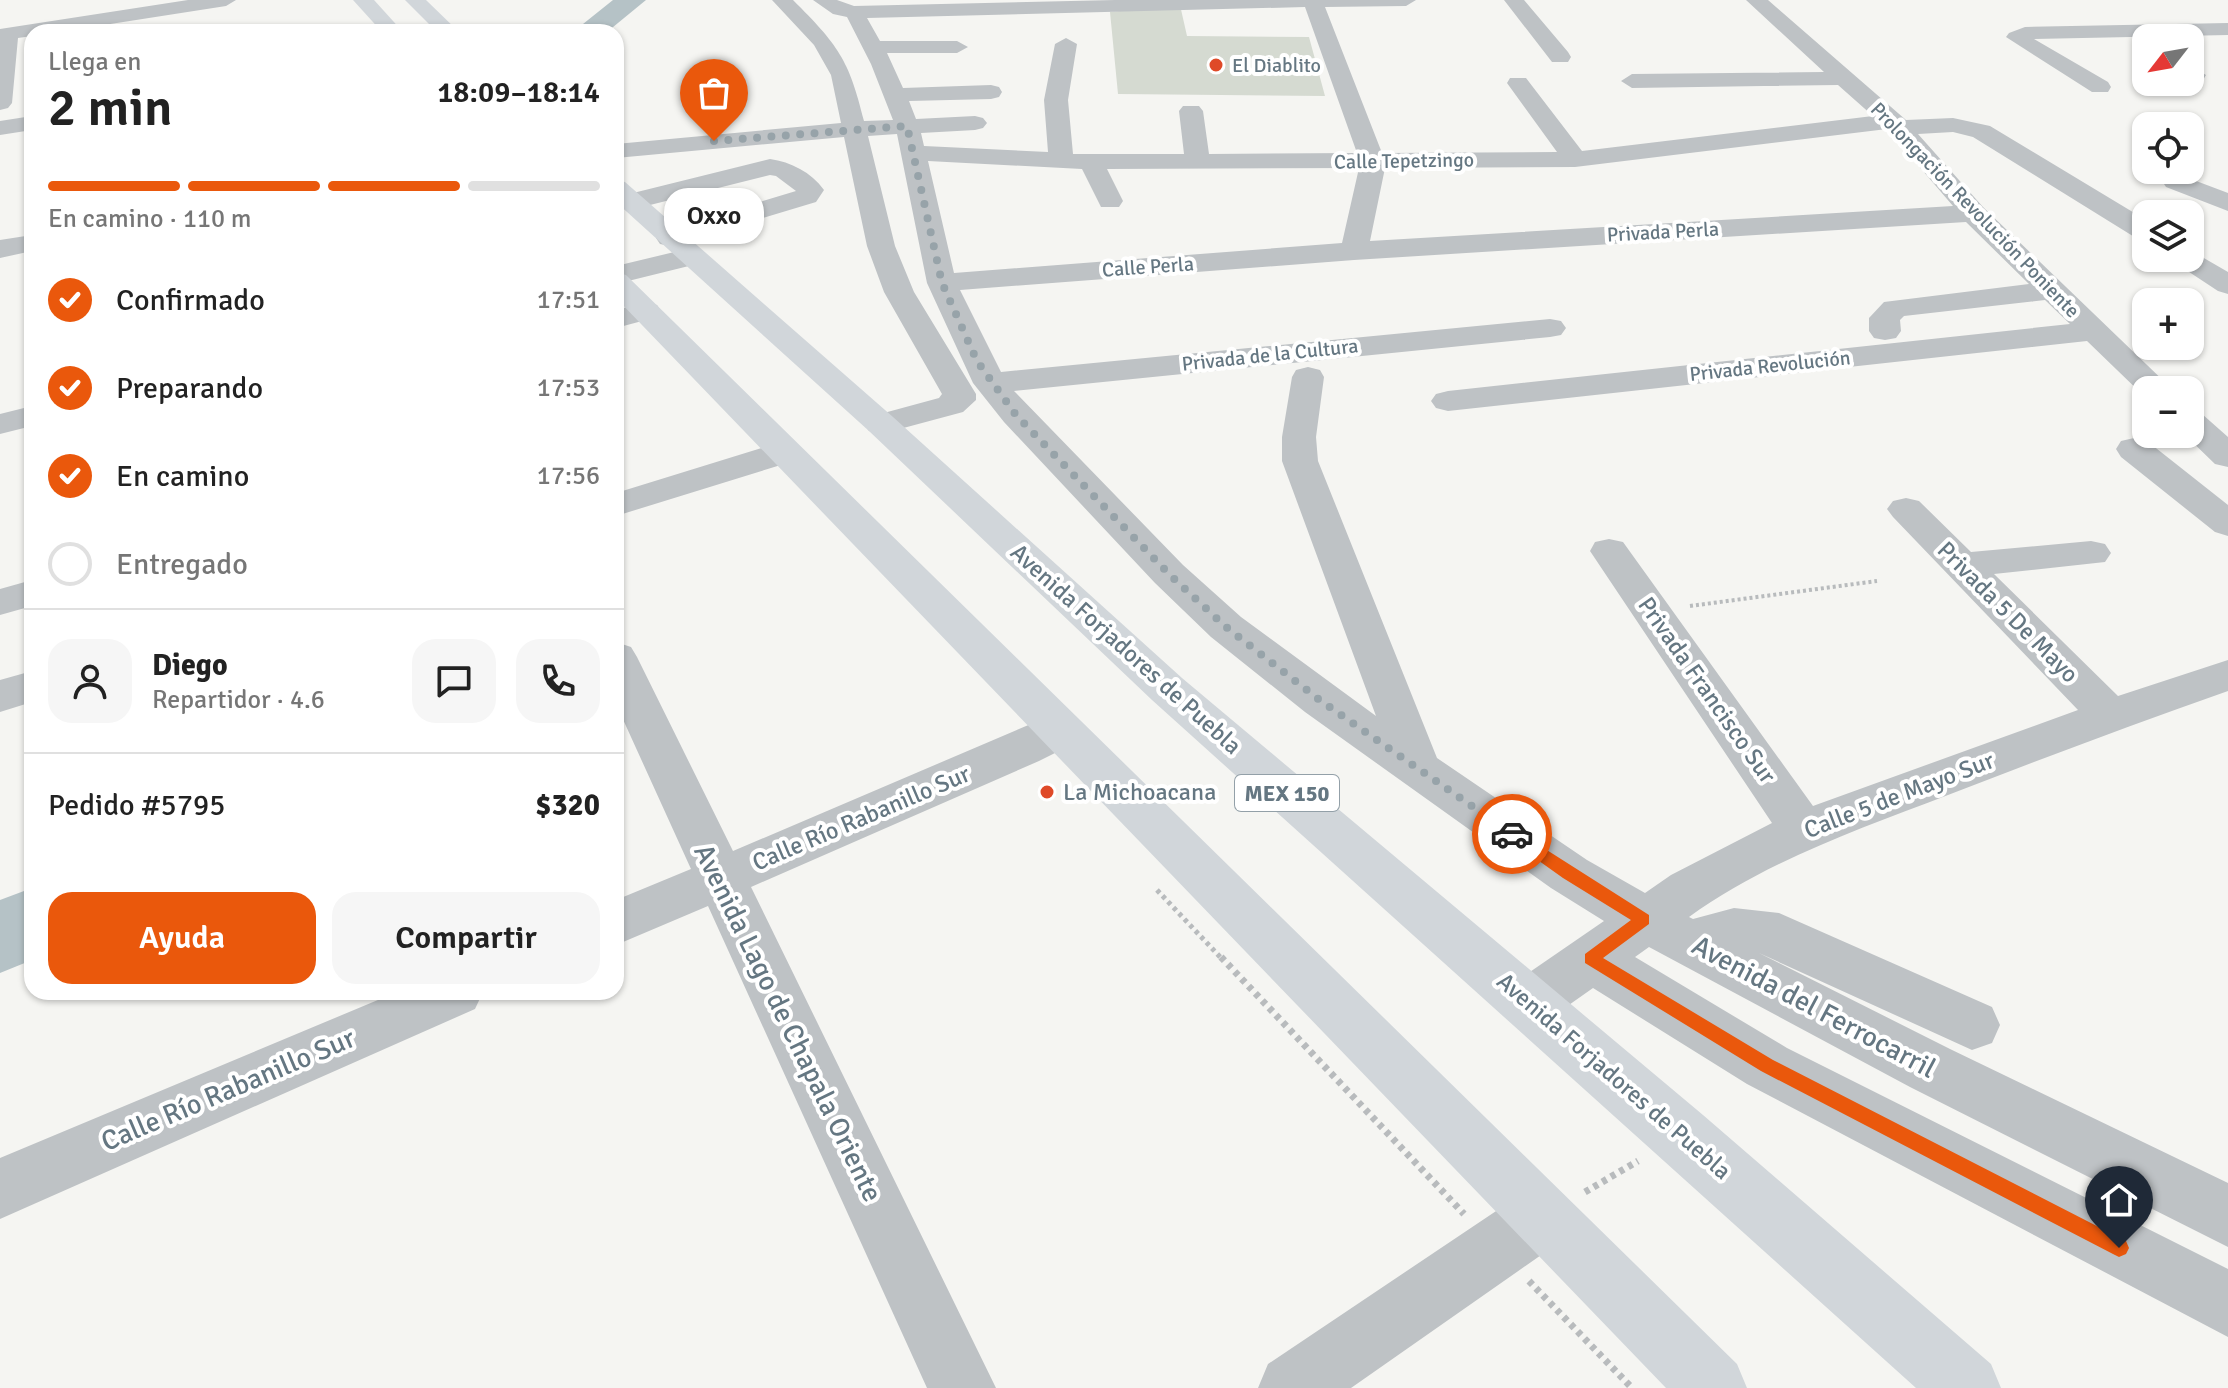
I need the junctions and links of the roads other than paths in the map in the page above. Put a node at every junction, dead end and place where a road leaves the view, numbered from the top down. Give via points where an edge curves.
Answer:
1 (104, 0) edge
2 (226, 0) edge
3 (363, 0) edge
4 (415, 0) edge
5 (782, 0) edge
6 (823, 0) edge
7 (1387, 0) edge
8 (1406, 0) edge
9 (1514, 0) edge
10 (1756, 0) edge
11 (1229, 1) edge
12 (1313, 2) edge
13 (860, 6) edge
14 (2206, 6) dead end
15 (64, 24) edge
16 (69, 24) edge
17 (384, 24) edge
18 (440, 24) edge
19 (2226, 28) edge
20 (24, 31) edge
21 (2115, 31) junction
22 (4, 34) edge
23 (2132, 40) edge
24 (1066, 44) dead end
25 (873, 47) junction
26 (957, 47) dead end
27 (1560, 57) dead end
28 (1845, 78) junction
29 (1632, 81) dead end
30 (1518, 83) dead end
31 (2100, 87) dead end
32 (991, 92) dead end
33 (895, 95) junction
34 (0, 103) edge
35 (1191, 111) dead end
36 (975, 123) dead end
37 (24, 124) edge
38 (1896, 124) junction
39 (907, 126) junction
40 (0, 128) edge
41 (854, 129) junction
42 (655, 146) junction
43 (624, 150) edge
44 (913, 153) junction
45 (1575, 159) junction
46 (1061, 160) junction
47 (1091, 162) junction
48 (1198, 162) junction
49 (1373, 162) junction
50 (707, 183) junction
51 (2182, 184) edge
52 (624, 195) edge
53 (624, 196) edge
54 (1110, 201) dead end
55 (2228, 203) edge
56 (1973, 213) junction
57 (2132, 223) edge
58 (24, 244) edge
59 (681, 247) junction
60 (0, 249) edge
61 (1354, 251) junction
62 (2204, 257) edge
63 (942, 283) junction
64 (2227, 283) edge
65 (2051, 290) junction
66 (624, 296) edge
67 (624, 298) edge
68 (1550, 328) dead end
69 (1885, 331) dead end
70 (2091, 331) junction
71 (2141, 376) edge
72 (1308, 377) dead end
73 (990, 383) junction
74 (1448, 401) dead end
75 (24, 418) edge
76 (0, 424) edge
77 (881, 424) junction
78 (2204, 434) edge
79 (2134, 449) dead end
80 (784, 452) junction
81 (2228, 456) edge
82 (624, 502) edge
83 (1906, 509) dead end
84 (2228, 524) edge
85 (1609, 551) dead end
86 (2091, 553) dead end
87 (1961, 565) junction
88 (24, 595) edge
89 (0, 602) edge
90 (624, 674) edge
91 (2228, 675) edge
92 (24, 688) edge
93 (0, 696) edge
94 (2110, 715) junction
95 (1061, 730) junction
96 (1418, 768) junction
97 (1803, 830) junction
98 (718, 879) junction
99 (624, 920) edge
100 (1667, 931) junction
101 (1590, 958) junction
102 (437, 1000) edge
103 (1530, 1002) junction
104 (1972, 1025) dead end
105 (0, 1189) edge
106 (2228, 1216) edge
107 (1542, 1217) junction
108 (2228, 1304) edge
109 (962, 1388) edge
110 (1292, 1388) edge
111 (1713, 1388) edge
112 (1967, 1388) edge

1 - 15 street
2 - 16 street
3 - 17 main road
4 - 18 main road
5 - 41 street via 835,58
6 - 13 street via 840,10
7 - 8 street
7 - 12 street
9 - 27 street
10 - 28 street, Prolongación Revolución Poniente
11 - 12 street
11 - 13 street via 1065,9
12 - 49 street
13 - 25 street, Avenida del Ferrocarril
14 - 19 street
19 - 21 street
20 - 22 street
21 - 23 street
21 - 31 street via 2016,37
22 - 34 street
24 - 46 street via 1056,100
25 - 26 street
25 - 33 street, Avenida del Ferrocarril
28 - 29 street
28 - 38 street, Prolongación Revolución Poniente
30 - 45 street
32 - 33 street
33 - 39 street, Avenida del Ferrocarril
35 - 48 street
36 - 39 street
37 - 40 street
38 - 45 street, Calle Tepetzingo
38 - 56 street, Prolongación Revolución Poniente
38 - 57 street, Calle Tepetzingo via 1981,131
39 - 41 street
39 - 44 street, Avenida del Ferrocarril
41 - 42 street
41 - 77 street via 881,246 899,292 959,394 951,405
42 - 43 street
42 - 50 street
44 - 46 street, Calle Tepetzingo
44 - 63 street, Avenida del Ferrocarril
45 - 49 street, Calle Tepetzingo
46 - 47 street, Calle Tepetzingo
47 - 48 street, Calle Tepetzingo
47 - 54 street
48 - 49 street, Calle Tepetzingo
49 - 61 street
50 - 52 street
50 - 59 street via 778,167 811,194
51 - 55 street
53 - 59 main road, Avenida Forjadores de Puebla / MEX 150
56 - 61 street, Privada Perla
56 - 65 street, Prolongación Revolución Poniente
58 - 60 street
59 - 66 street
59 - 77 main road, Avenida Forjadores de Puebla / MEX 150
61 - 63 street, Calle Perla
62 - 64 street
63 - 73 street, Avenida del Ferrocarril
65 - 69 street via 1895,308 1884,318
65 - 70 street, Prolongación Revolución Poniente
67 - 80 main road
68 - 73 street, Privada de la Cultura
70 - 71 street, Prolongación Revolución Poniente
70 - 74 street, Privada Revolución
72 - 96 street, Privada de la Cultura via 1300,461
73 - 96 street, Avenida del Ferrocarril via 1147,552 1215,616 1321,701
75 - 76 street
77 - 103 main road, Avenida Forjadores de Puebla / MEX 150 via 1167,689
78 - 81 street
79 - 84 street
80 - 82 street
80 - 95 main road
83 - 87 street, Privada 5 De Mayo
85 - 97 street, Privada Francisco Sur
86 - 87 street
87 - 94 street, Privada 5 De Mayo
88 - 89 street
90 - 98 street, Avenida Lago de Chapala Oriente
91 - 94 street, Calle 5 de Mayo Sur
92 - 93 street
94 - 97 street, Calle 5 de Mayo Sur
95 - 98 street, Calle Río Rabanillo Sur
95 - 107 main road
96 - 100 street, Avenida del Ferrocarril via 1569,874
97 - 100 street, Calle 5 de Mayo Sur via 1689,890
98 - 99 street, Calle Río Rabanillo Sur
98 - 109 street, Avenida Lago de Chapala Oriente
100 - 101 street, Calle 5 de Mayo Sur
100 - 104 street via 1747,927 1779,935
100 - 106 street, Avenida del Ferrocarril
101 - 103 street
101 - 108 street via 1767,1066
102 - 105 street, Calle Río Rabanillo Sur
103 - 112 main road, Avenida Forjadores de Puebla / MEX 150
107 - 110 street
107 - 111 main road

